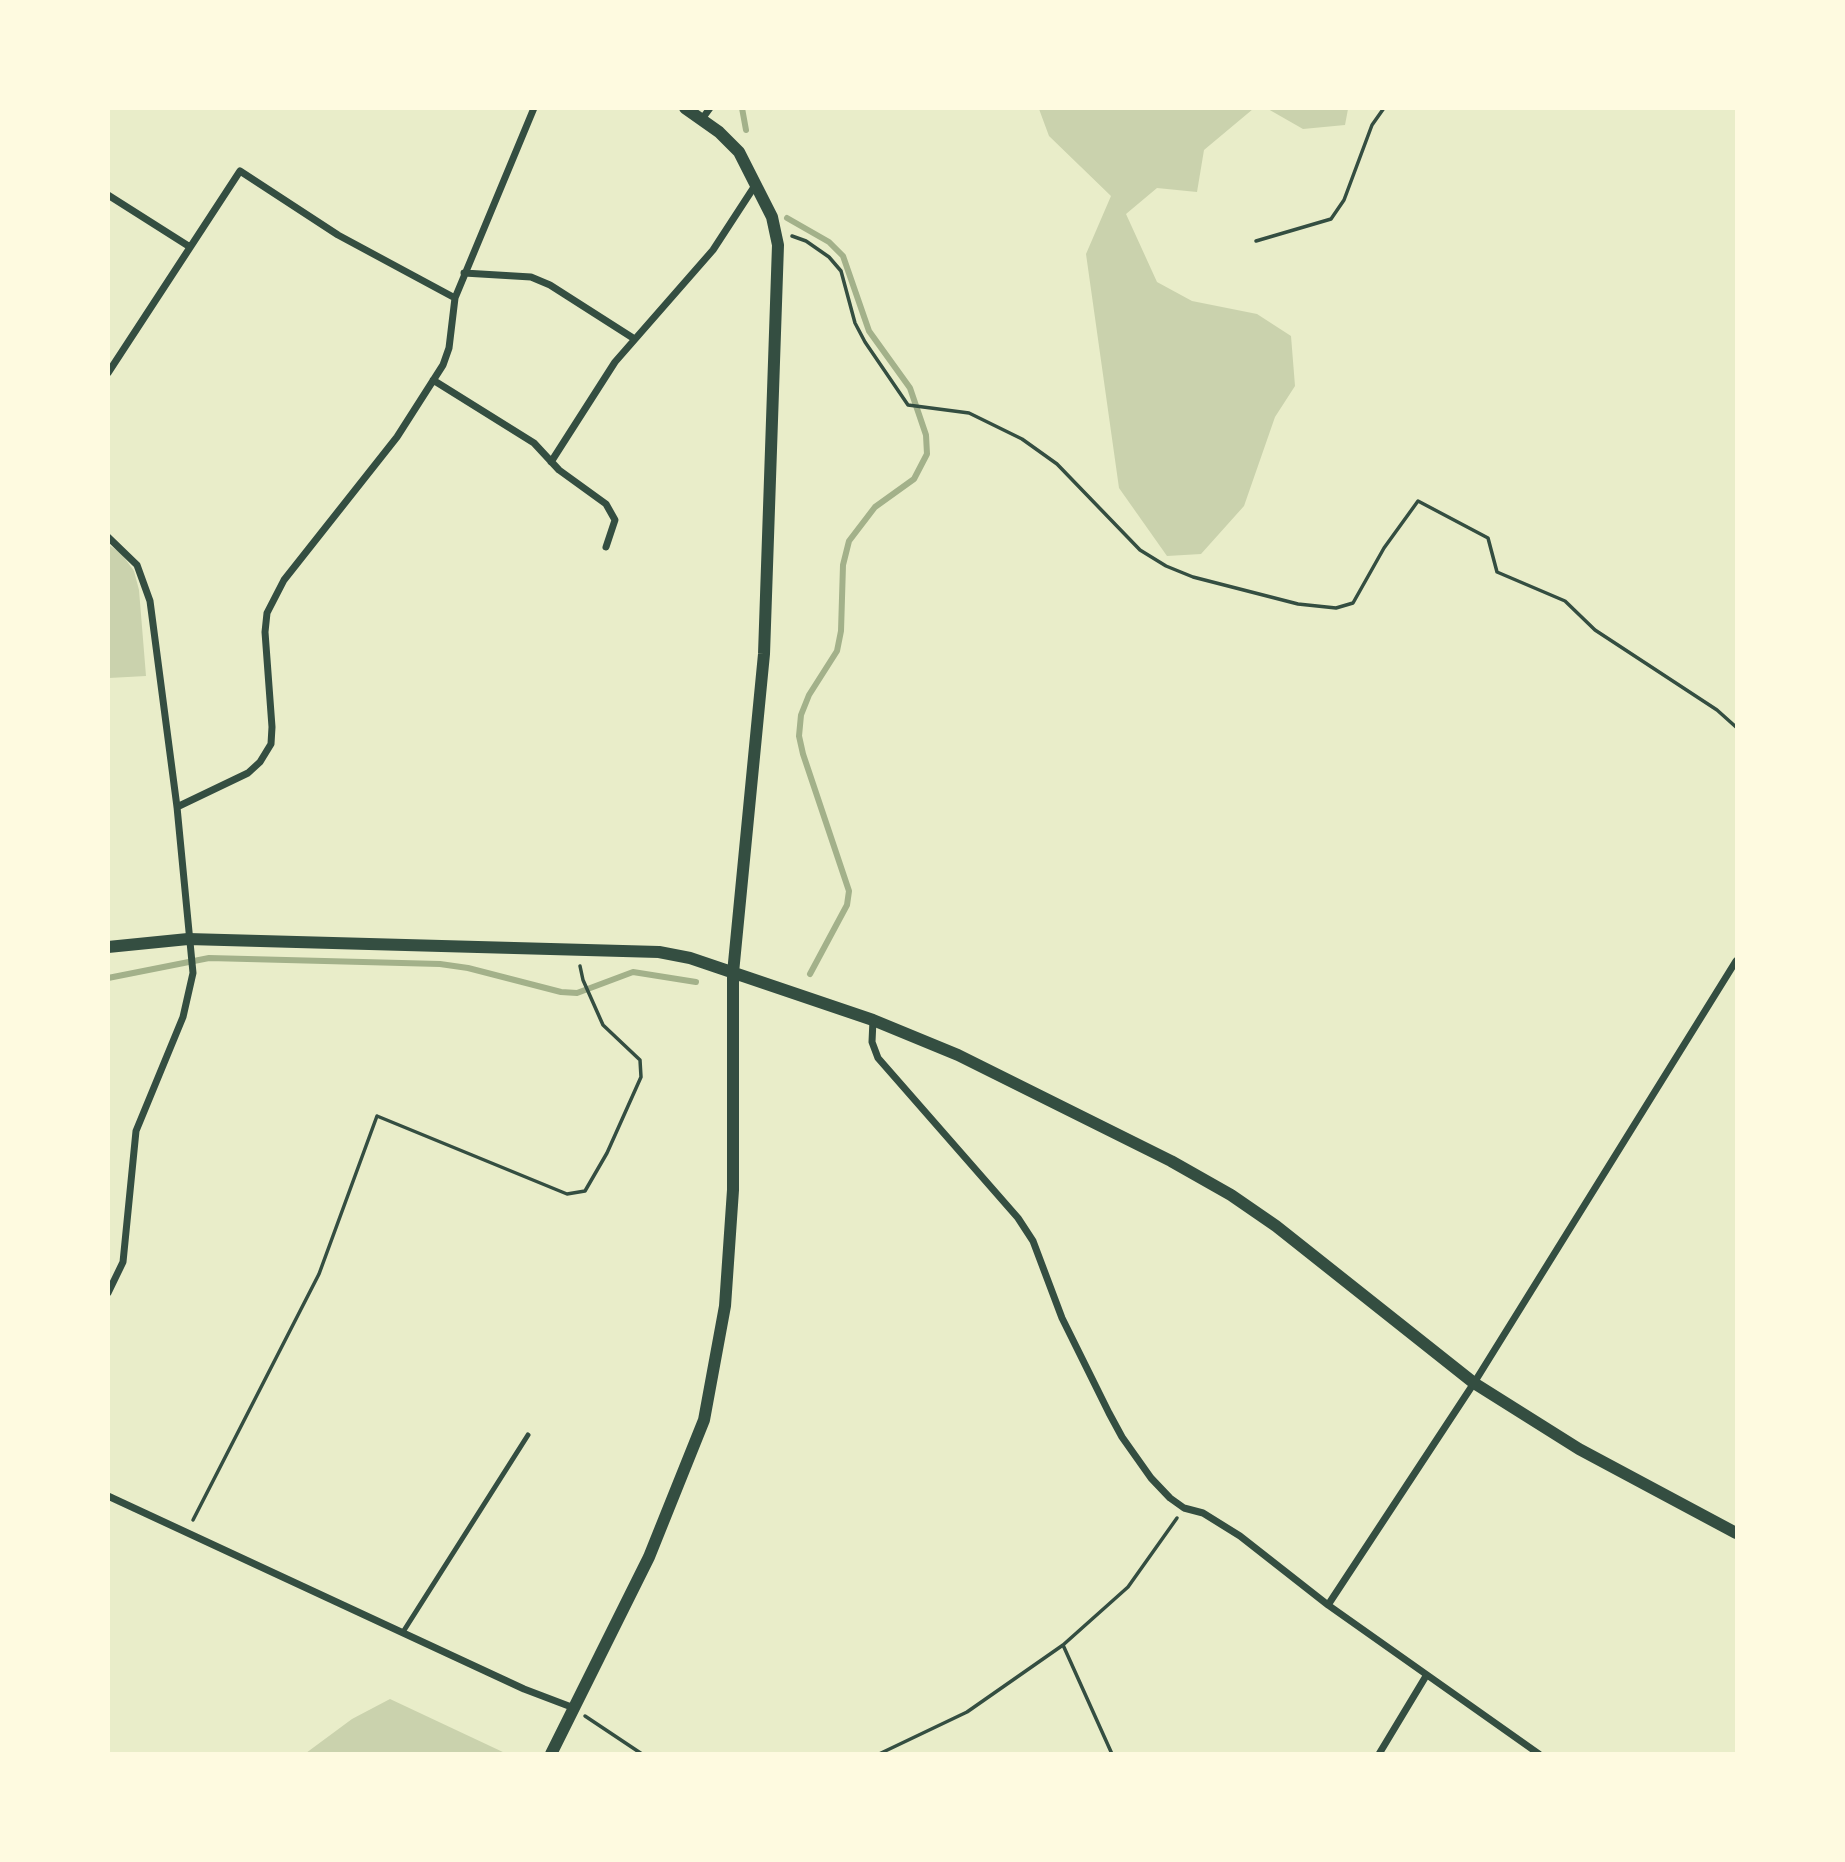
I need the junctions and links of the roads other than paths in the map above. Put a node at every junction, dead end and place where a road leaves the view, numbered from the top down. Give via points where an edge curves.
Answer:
1 (534, 108) edge
2 (685, 108) edge
3 (706, 114) edge
4 (756, 184) junction
5 (108, 195) edge
6 (190, 247) junction
7 (464, 273) junction
8 (455, 298) junction
9 (633, 338) junction
10 (108, 373) edge
11 (433, 380) junction
12 (551, 461) junction
13 (108, 537) edge
14 (606, 547) dead end
15 (177, 807) junction
16 (188, 939) junction
17 (108, 947) edge
18 (1737, 961) edge
19 (733, 973) junction
20 (873, 1020) junction
21 (108, 1293) edge
22 (1474, 1382) junction
23 (528, 1435) dead end
24 (108, 1496) edge
25 (1737, 1534) edge
26 (1328, 1605) junction
27 (403, 1632) junction
28 (1426, 1676) junction
29 (574, 1708) junction
30 (551, 1754) edge
31 (1379, 1754) edge
32 (1539, 1754) edge

1 - 7 street
2 - 3 street
3 - 4 street via 739,152
4 - 9 street via 713,250
4 - 19 street via 776,230 764,654
5 - 6 street
6 - 8 street via 240,171 338,235
6 - 10 street
7 - 8 street
7 - 9 street via 531,278 550,285
8 - 11 street via 449,348
9 - 12 street
11 - 12 street via 534,443
11 - 15 street via 397,437 267,613 264,632 271,744 248,774
12 - 14 street via 612,511 615,520
13 - 15 street via 126,550 146,583
15 - 16 street
16 - 17 street
16 - 19 street via 659,952
16 - 21 street via 192,973 183,1017 136,1131 123,1262
18 - 22 street
19 - 20 street
19 - 29 street via 731,1216 725,1306 704,1420 649,1557
20 - 22 street via 958,1055 1231,1195
20 - 26 street via 872,1042 878,1058 1033,1241 1062,1318 1122,1437 1152,1478 1184,1508 1203,1513 1240,1536
22 - 25 street via 1579,1449
22 - 26 street
23 - 27 lane
24 - 27 street
26 - 28 street
27 - 29 street
28 - 31 street
28 - 32 street
29 - 30 street

